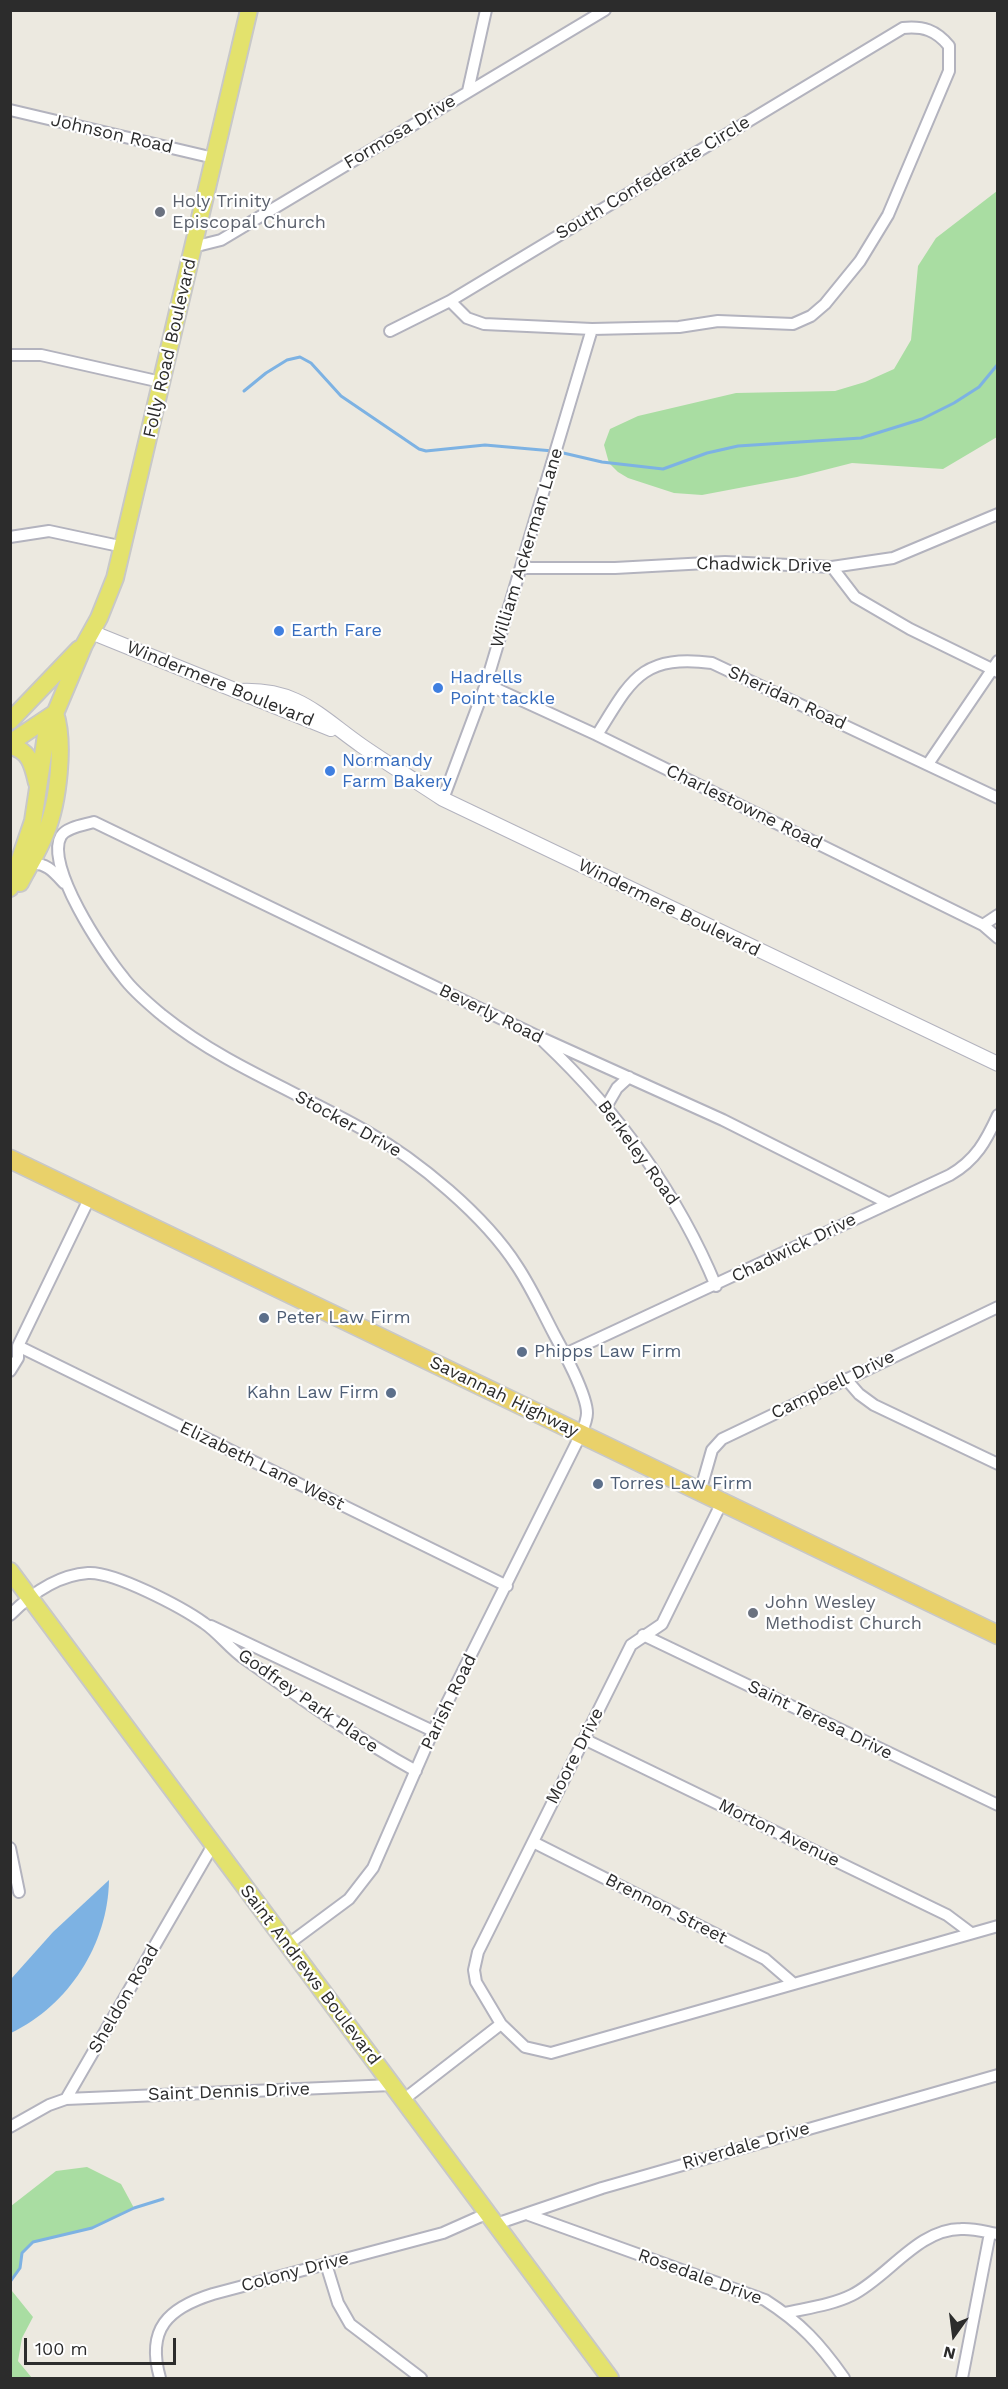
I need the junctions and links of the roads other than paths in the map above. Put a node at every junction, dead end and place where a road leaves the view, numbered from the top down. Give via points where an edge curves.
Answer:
1 (249, 10) edge
2 (486, 10) edge
3 (605, 10) edge
4 (468, 92) junction
5 (10, 110) edge
6 (214, 158) junction
7 (193, 247) junction
8 (450, 301) junction
9 (592, 329) junction
10 (390, 331) dead end
11 (10, 355) edge
12 (161, 382) junction
13 (998, 514) edge
14 (10, 537) edge
15 (124, 547) junction
16 (832, 567) junction
17 (521, 568) junction
18 (87, 638) junction
19 (995, 667) edge
20 (486, 684) junction
21 (238, 691) junction
22 (55, 712) junction
23 (10, 721) edge
24 (597, 735) junction
25 (350, 737) junction
26 (10, 744) edge
27 (928, 764) junction
28 (39, 794) junction
29 (998, 798) edge
30 (443, 799) junction
31 (94, 822) joint
32 (30, 864) junction
33 (10, 888) edge
34 (70, 891) junction
35 (10, 899) edge
36 (998, 915) edge
37 (983, 925) junction
38 (998, 938) edge
39 (537, 1036) junction
40 (998, 1064) edge
41 (629, 1077) junction
42 (606, 1107) junction
43 (998, 1115) edge
44 (994, 1132) edge
45 (10, 1159) edge
46 (90, 1197) junction
47 (888, 1203) junction
48 (716, 1286) junction
49 (998, 1307) edge
50 (18, 1346) junction
51 (566, 1354) junction
52 (10, 1371) edge
53 (846, 1379) junction
54 (581, 1434) junction
55 (998, 1464) edge
56 (700, 1492) junction
57 (722, 1502) junction
58 (10, 1570) edge
59 (507, 1586) junction
60 (29, 1596) junction
61 (10, 1615) edge
62 (205, 1623) junction
63 (643, 1635) junction
64 (998, 1635) edge
65 (434, 1731) junction
66 (584, 1739) junction
67 (416, 1771) junction
68 (998, 1805) edge
69 (533, 1842) junction
70 (213, 1845) junction
71 (10, 1848) edge
72 (20, 1893) dead end
73 (998, 1926) edge
74 (971, 1933) junction
75 (286, 1945) junction
76 (794, 1984) junction
77 (501, 2024) junction
78 (998, 2075) edge
79 (392, 2085) junction
80 (66, 2099) junction
81 (403, 2100) junction
82 (10, 2127) edge
83 (529, 2215) junction
84 (492, 2218) junction
85 (994, 2233) edge
86 (326, 2264) junction
87 (785, 2313) junction
88 (160, 2379) edge
89 (421, 2379) edge
90 (610, 2379) edge
91 (844, 2379) edge
92 (962, 2379) edge

1 - 6 main road, Folly Road Boulevard
2 - 4 street
3 - 4 street, Formosa Drive
4 - 7 street, Formosa Drive via 221,240
5 - 6 street, Johnson Road
6 - 7 main road, Folly Road Boulevard
7 - 12 main road, Folly Road Boulevard
8 - 9 street via 467,318 484,324
8 - 9 street, South Confederate Circle via 891,34 915,27 942,36 949,46 949,71 888,215 860,261 811,316 794,324 718,321 679,327
8 - 10 street, South Confederate Circle
9 - 17 street, William Ackerman Lane
11 - 12 street via 41,355
12 - 15 main road, Folly Road Boulevard
13 - 16 street, Chadwick Drive via 892,558
14 - 15 street via 49,531
15 - 18 main road, Folly Road Boulevard via 107,599
16 - 17 street, Chadwick Drive via 725,562
16 - 19 street via 855,597 910,630
17 - 20 street, William Ackerman Lane
18 - 21 street, Windermere Boulevard
18 - 22 main road, Folly Road Boulevard
18 - 23 main road, Folly Road Boulevard
19 - 27 street
20 - 24 street, Charlestowne Road
20 - 30 street, William Ackerman Lane
21 - 25 street, Windermere Boulevard
21 - 25 street, Windermere Boulevard via 256,690 306,703
22 - 26 main road
22 - 28 main road, Folly Road Boulevard via 46,735
22 - 32 main road via 61,737 54,797 46,831
24 - 27 street, Sheridan Road via 637,675 657,665 691,660 712,663
24 - 37 street, Charlestowne Road
25 - 30 street, Windermere Boulevard
26 - 28 main road via 25,752 31,761
27 - 29 street, Sheridan Road
28 - 33 main road, Folly Road Boulevard
30 - 40 street, Windermere Boulevard
31 - 34 street, Stocker Drive via 65,831 60,838 61,865
31 - 39 street, Beverly Road
32 - 34 street, Stocker Drive via 52,869
32 - 35 main road
34 - 51 street, Stocker Drive via 124,979 160,1013 232,1063 375,1136 409,1158 454,1197 517,1266
36 - 37 street
37 - 38 street, Charlestowne Road
39 - 41 street, Beverly Road
39 - 42 street, Berkeley Road
41 - 42 street
41 - 47 street, Beverly Road
42 - 48 street, Berkeley Road via 670,1194
43 - 44 street, Chadwick Drive
44 - 47 street, Chadwick Drive via 968,1165
45 - 46 highway, Savannah Highway
46 - 50 street
46 - 54 highway, Savannah Highway
47 - 48 street, Chadwick Drive
48 - 51 street, Chadwick Drive
49 - 53 street, Campbell Drive
50 - 52 street via 18,1358
50 - 59 street, Elizabeth Lane West
51 - 54 street, Stocker Drive via 587,1410
53 - 55 street via 874,1405
53 - 56 street, Campbell Drive via 722,1439 712,1450
54 - 56 highway, Savannah Highway
54 - 59 street, Parish Road
56 - 57 highway, Savannah Highway
57 - 63 street, Moore Drive via 662,1624
57 - 64 highway, Savannah Highway
58 - 60 main road, Saint Andrews Boulevard
59 - 65 street, Parish Road
60 - 61 street, Godfrey Park Place
60 - 62 street, Godfrey Park Place via 67,1576 91,1572 125,1581
60 - 70 main road, Saint Andrews Boulevard
62 - 65 street, Godfrey Park Place
62 - 67 street, Godfrey Park Place via 251,1664 371,1746
63 - 66 street, Moore Drive via 631,1645
63 - 68 street, Saint Teresa Drive
65 - 67 street, Parish Road
66 - 69 street, Moore Drive
66 - 74 street, Morton Avenue via 947,1915
67 - 75 street, Parish Road via 362,1886
69 - 76 street, Brennon Street via 765,1959
69 - 77 street, Moore Drive via 478,1952 474,1970 476,1982
70 - 75 main road, Saint Andrews Boulevard
70 - 80 street, Sheldon Road
71 - 72 street
73 - 74 street, Moore Drive
74 - 76 street, Moore Drive
75 - 79 main road, Saint Andrews Boulevard
76 - 77 street, Moore Drive via 551,2053 525,2047
77 - 81 street
78 - 83 street, Riverdale Drive via 602,2188
79 - 80 street, Saint Dennis Drive
79 - 81 main road, Saint Andrews Boulevard
80 - 82 street
81 - 84 main road, Saint Andrews Boulevard
83 - 84 street, Riverdale Drive
83 - 87 street, Rosedale Drive via 765,2300
84 - 86 street, Colony Drive
84 - 90 main road, Saint Andrews Boulevard
85 - 87 street via 959,2229 939,2234 854,2294
85 - 92 street
86 - 88 street, Colony Drive via 178,2307 159,2330 153,2348
86 - 89 street via 338,2303 350,2324
87 - 91 street, Rosedale Drive via 820,2344

